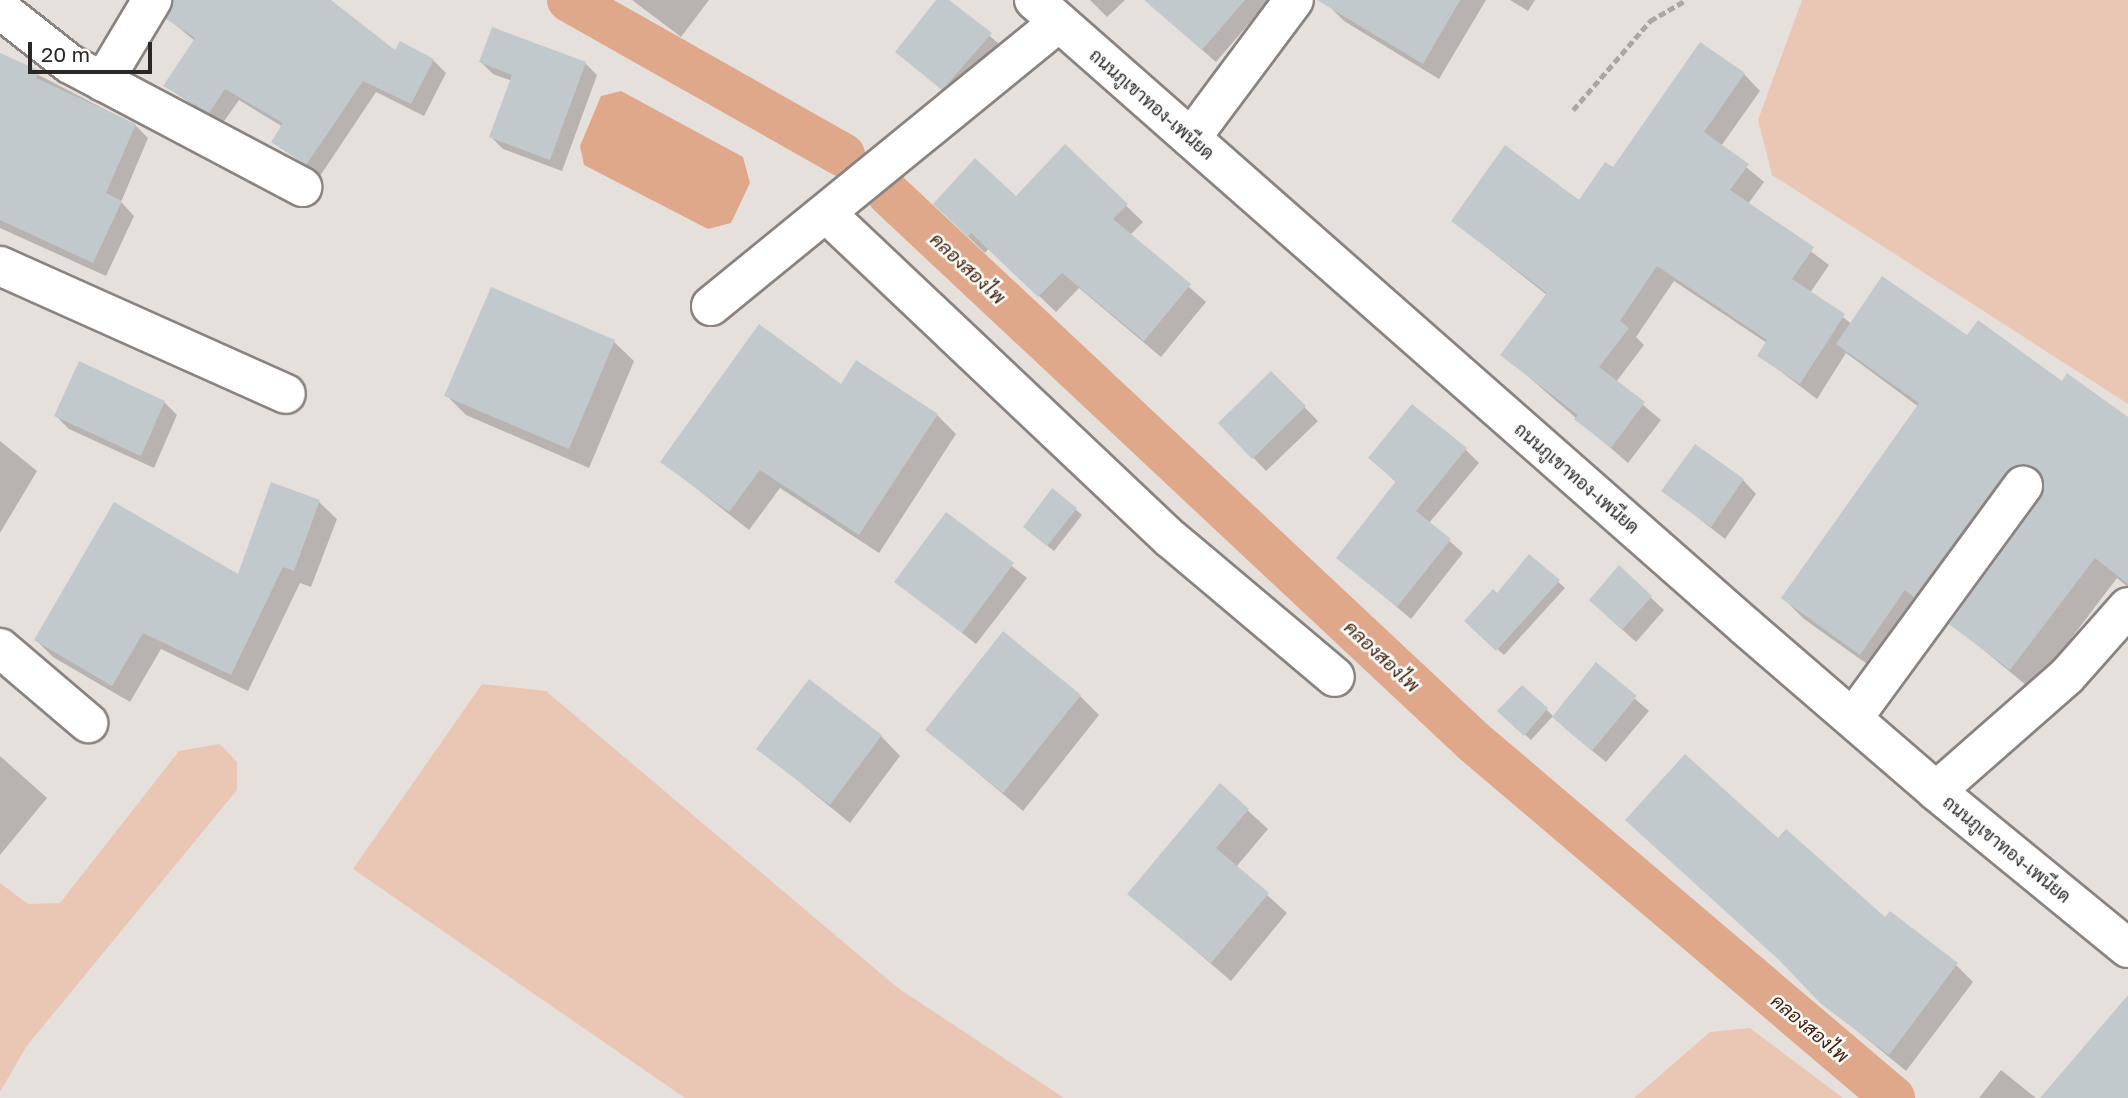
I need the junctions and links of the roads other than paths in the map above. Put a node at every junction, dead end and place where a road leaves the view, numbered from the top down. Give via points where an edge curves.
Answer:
1 (152, 0) edge
2 (1294, 0) edge
3 (0, 9) edge
4 (1047, 11) edge
5 (103, 82) junction
6 (1191, 138) junction
7 (302, 187) dead end
8 (828, 215) junction
9 (0, 266) edge
10 (711, 306) dead end
11 (286, 394) dead end
12 (2024, 486) dead end
13 (2128, 607) edge
14 (0, 648) edge
15 (1335, 677) dead end
16 (1853, 718) junction
17 (88, 723) dead end
18 (1936, 791) junction
19 (2128, 948) edge

1 - 5 street
2 - 6 street
3 - 5 street via 70,64
4 - 6 street, ถนนภูเขาทอง-เพนียด
4 - 8 street
5 - 7 street
6 - 16 street, ถนนภูเขาทอง-เพนียด
8 - 10 street
8 - 15 street via 1171,539
9 - 11 street
12 - 16 street
13 - 18 street via 2067,676
14 - 17 street
16 - 18 street, ถนนภูเขาทอง-เพนียด
18 - 19 street, ถนนภูเขาทอง-เพนียด

